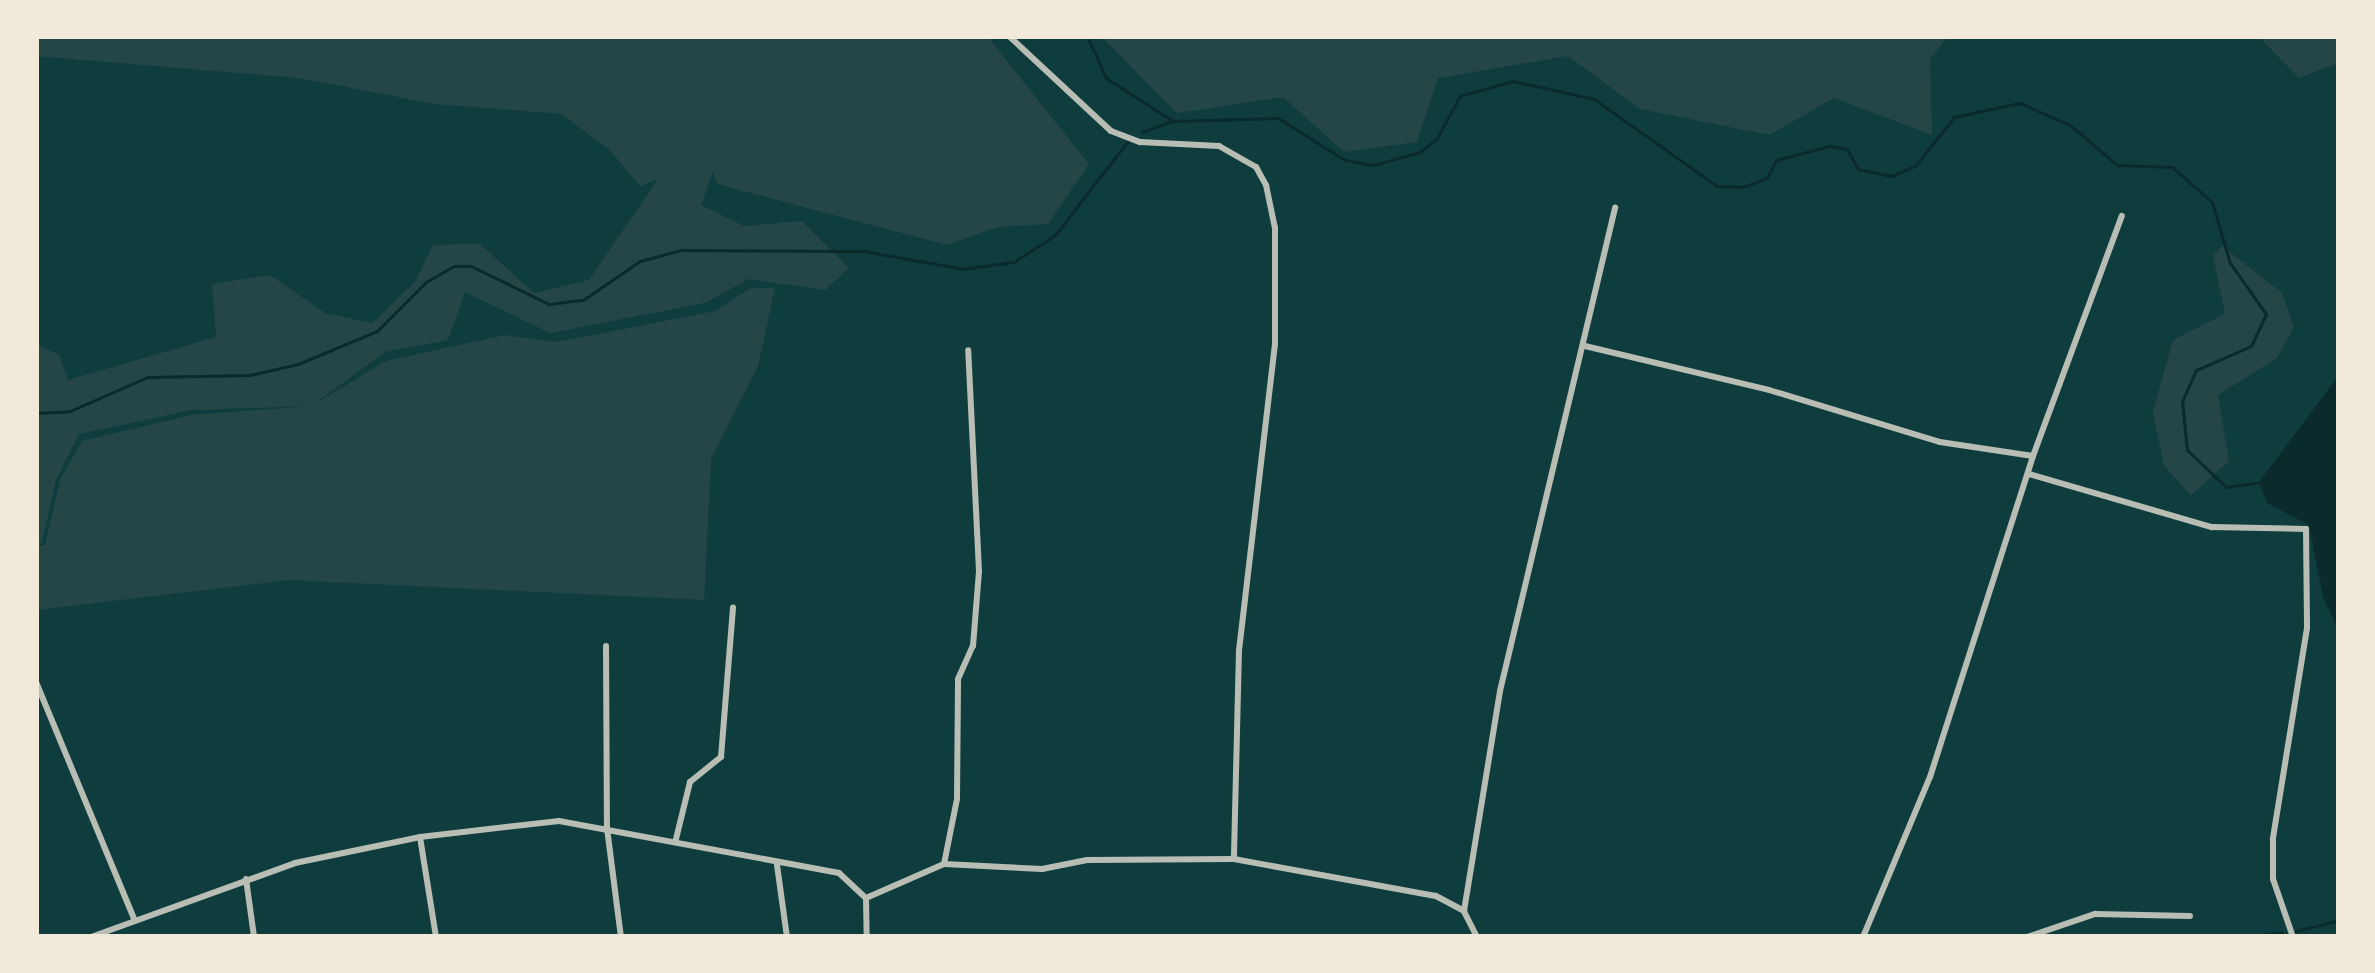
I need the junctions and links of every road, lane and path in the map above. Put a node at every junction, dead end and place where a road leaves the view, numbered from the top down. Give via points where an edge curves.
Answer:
1 (1009, 36) edge
2 (1615, 207) dead end
3 (2122, 216) dead end
4 (1585, 346) junction
5 (968, 350) dead end
6 (2033, 456) junction
7 (2029, 474) junction
8 (733, 607) dead end
9 (606, 646) dead end
10 (36, 682) edge
11 (607, 828) junction
12 (420, 837) junction
13 (676, 839) junction
14 (1234, 859) junction
15 (944, 864) junction
16 (777, 865) junction
17 (246, 879) junction
18 (866, 898) junction
19 (1465, 911) junction
20 (2190, 916) dead end
21 (134, 919) junction
22 (91, 937) edge
23 (254, 937) edge
24 (436, 937) edge
25 (621, 937) edge
26 (787, 937) edge
27 (867, 937) edge
28 (1478, 937) edge
29 (1863, 937) edge
30 (2026, 937) edge
31 (2294, 937) edge

1 - 14 street via 1111,131 1240,154 1256,167 1272,208 1275,344 1238,650
2 - 4 street
3 - 6 street
4 - 6 street via 1940,442
4 - 19 street via 1500,691
5 - 15 street via 979,571 973,646 958,679 957,799
6 - 7 street
7 - 29 street via 1930,777
7 - 31 street via 2212,527 2306,529 2302,676 2273,839 2273,879
8 - 13 street via 721,757 690,782
9 - 11 street
10 - 21 street
11 - 12 street via 559,821
11 - 13 street
11 - 25 street
12 - 17 street
12 - 24 street
13 - 16 street
14 - 15 street via 1087,860 1042,869
14 - 19 street via 1436,896
15 - 18 street
16 - 18 street via 839,873
16 - 26 street
17 - 21 street
17 - 23 street
18 - 27 street
19 - 28 street
20 - 30 street via 2095,914
21 - 22 street

